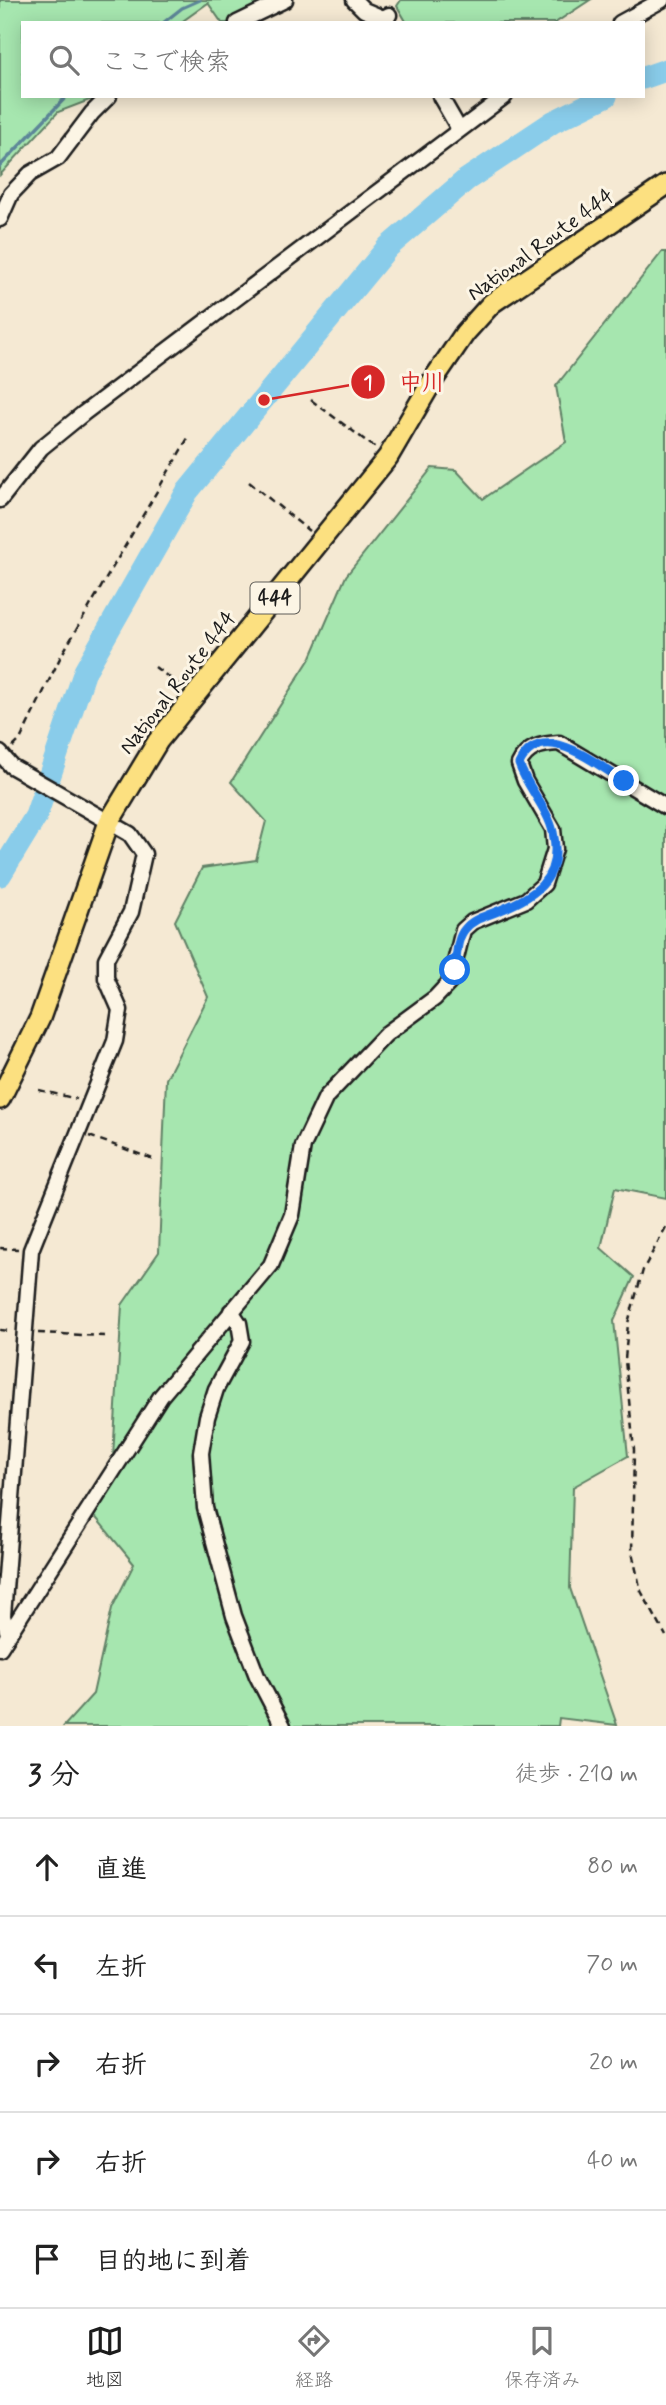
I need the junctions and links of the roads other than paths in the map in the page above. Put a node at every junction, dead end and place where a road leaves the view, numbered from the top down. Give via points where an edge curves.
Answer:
1 (285, 0) edge
2 (354, 0) edge
3 (389, 0) edge
4 (662, 0) edge
5 (391, 19) edge
6 (241, 21) edge
7 (624, 21) edge
8 (107, 98) edge
9 (441, 98) edge
10 (502, 98) edge
11 (459, 129) junction
12 (666, 185) edge
13 (0, 219) edge
14 (0, 500) edge
15 (5, 759) edge
16 (666, 807) edge
17 (109, 822) junction
18 (0, 1099) edge
19 (231, 1311) junction
20 (8, 1634) junction
21 (0, 1648) edge
22 (283, 1726) edge

1 - 6 street
2 - 5 street via 364,10
3 - 5 street
4 - 7 street
8 - 13 street via 58,159 30,174 12,194
9 - 11 street
10 - 11 street
11 - 14 street via 41,448
12 - 17 highway, National Route 444 / 444 via 492,303 465,333 388,457 193,695 158,741
15 - 17 street
16 - 19 street via 559,743 541,744 524,754 519,764 525,781 553,829 555,849 544,884 526,900 463,930 450,982 386,1034 326,1097 303,1146 285,1239 271,1265
17 - 18 highway, National Route 444 / 444 via 40,1018
17 - 20 street via 130,834 144,854 143,866 131,912 106,959 106,978 120,1010 115,1041 31,1250 3,1616
19 - 20 street via 161,1396
19 - 22 street via 242,1341 216,1389 207,1417 201,1453 205,1508 234,1616
20 - 21 street

